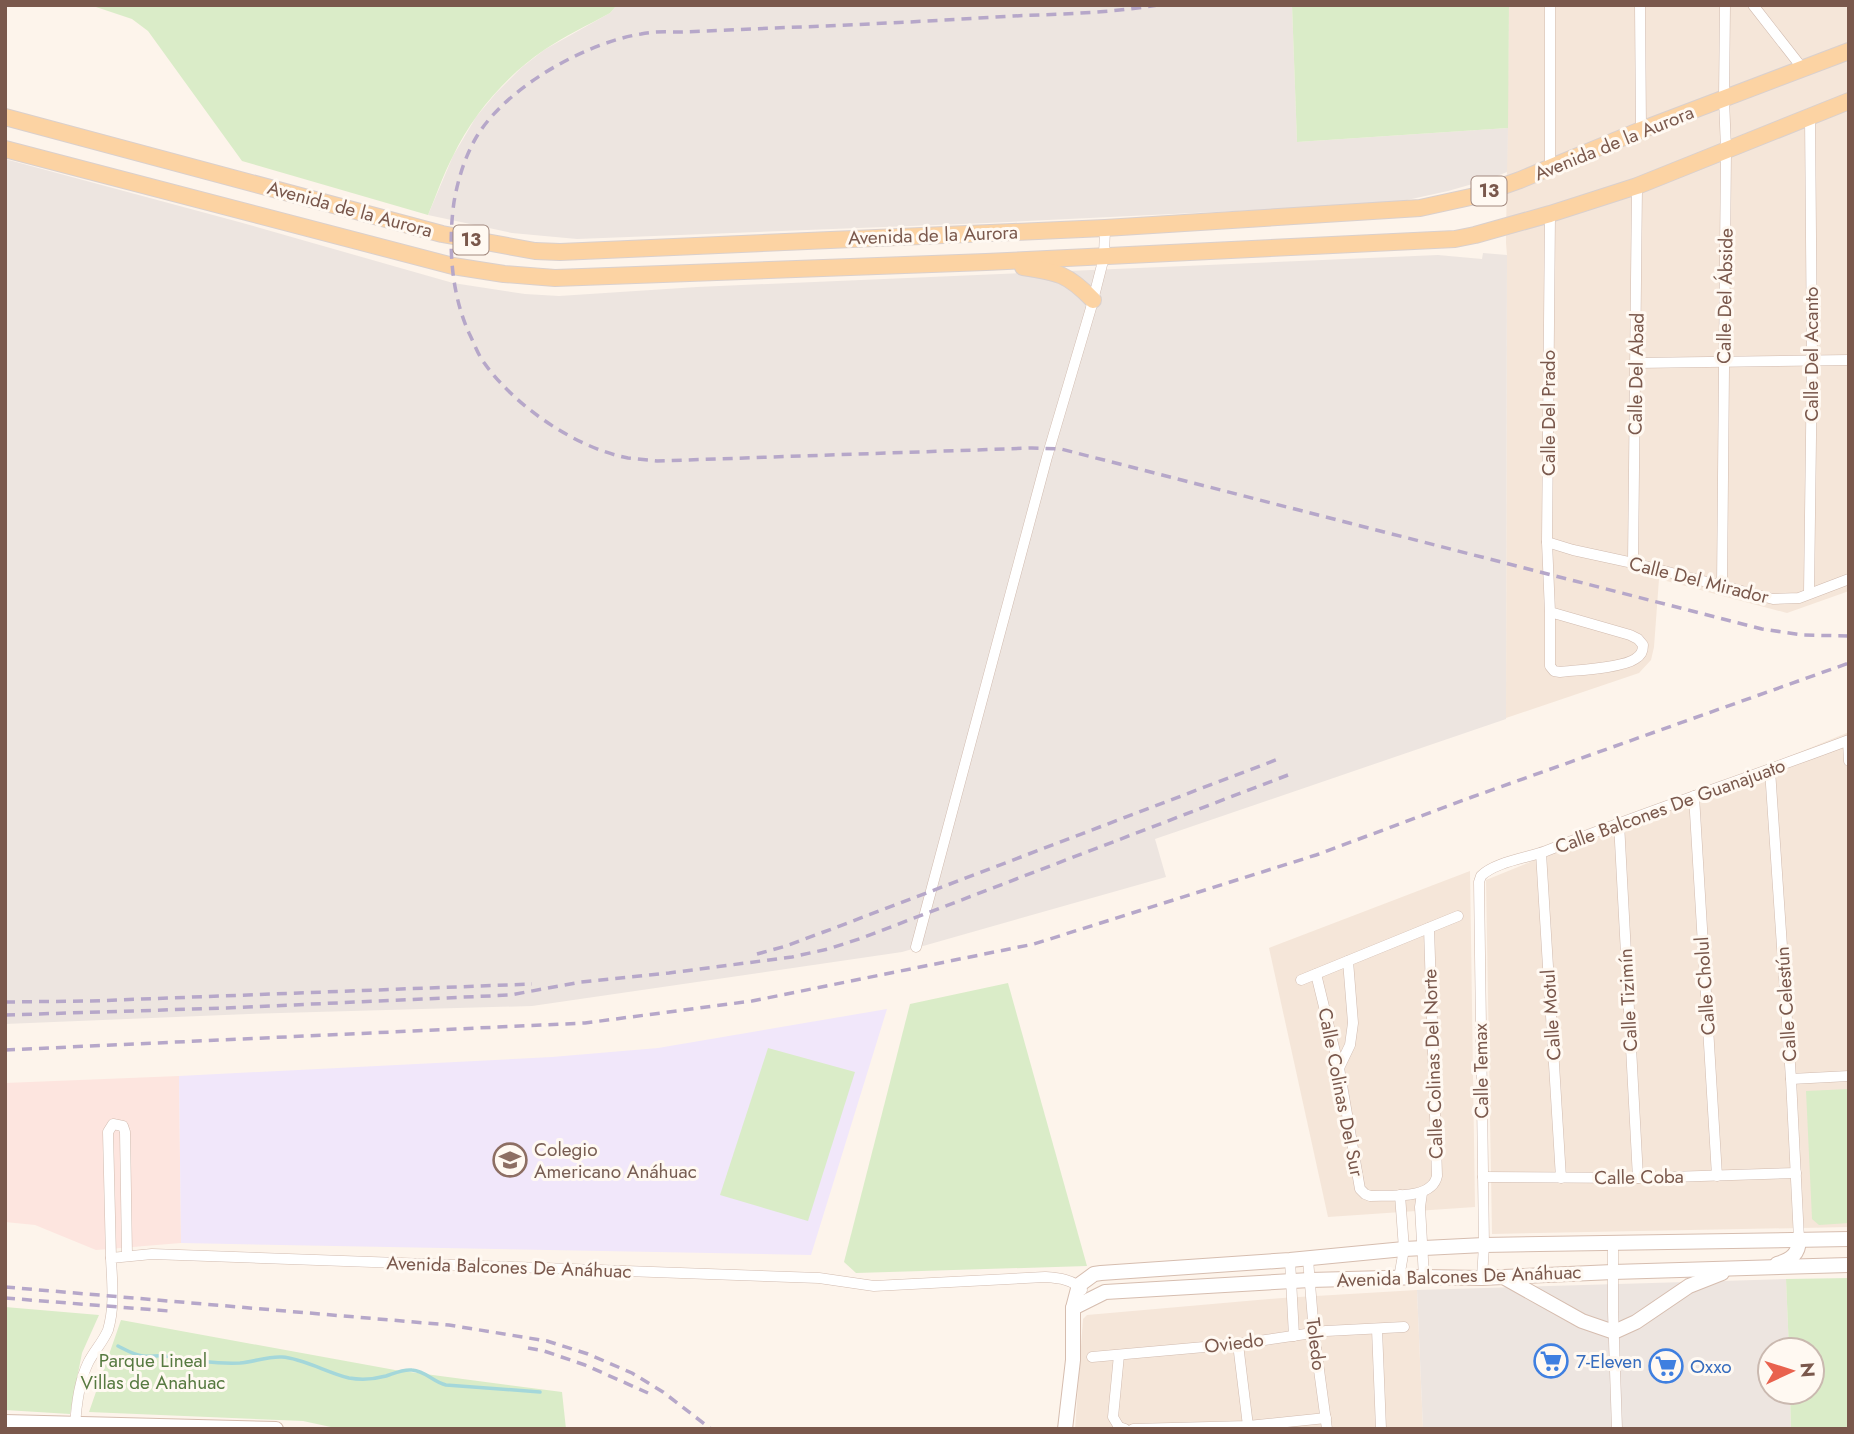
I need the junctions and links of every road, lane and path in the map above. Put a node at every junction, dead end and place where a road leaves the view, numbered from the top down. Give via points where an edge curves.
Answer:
1 (1550, 5) edge
2 (1640, 5) edge
3 (1725, 5) edge
4 (1754, 5) edge
5 (1849, 51) edge
6 (1803, 69) junction
7 (1724, 99) junction
8 (1849, 101) edge
9 (1810, 115) junction
10 (5, 117) edge
11 (1642, 130) junction
12 (5, 149) edge
13 (1726, 149) junction
14 (1550, 169) junction
15 (1637, 186) junction
16 (1550, 215) junction
17 (1105, 228) junction
18 (1104, 257) junction
19 (986, 262) junction
20 (1093, 300) junction
21 (1812, 359) junction
22 (1849, 360) edge
23 (1724, 361) junction
24 (1636, 363) junction
25 (1547, 542) junction
26 (1633, 563) junction
27 (1849, 579) edge
28 (1722, 587) junction
29 (1809, 593) junction
30 (1550, 612) junction
31 (1848, 741) edge
32 (1849, 761) edge
33 (1770, 771) junction
34 (1694, 796) junction
35 (1619, 823) junction
36 (1541, 853) junction
37 (1491, 869) joint
38 (1458, 916) dead end
39 (1429, 928) junction
40 (916, 947) dead end
41 (1348, 961) junction
42 (1316, 974) junction
43 (1301, 980) dead end
44 (1339, 1068) junction
45 (1849, 1076) edge
46 (1791, 1079) junction
47 (1796, 1173) junction
48 (1717, 1176) junction
49 (1483, 1177) junction
50 (1561, 1178) junction
51 (1638, 1178) junction
52 (108, 1184) junction
53 (125, 1184) junction
54 (1422, 1193) junction
55 (1400, 1195) junction
56 (126, 1229) junction
57 (109, 1230) junction
58 (1799, 1239) junction
59 (1849, 1239) edge
60 (1613, 1242) junction
61 (1484, 1245) junction
62 (1422, 1248) junction
63 (1404, 1249) junction
64 (127, 1255) junction
65 (111, 1258) junction
66 (1313, 1258) junction
67 (1285, 1261) junction
68 (1849, 1265) edge
69 (1758, 1268) junction
70 (1733, 1269) junction
71 (1613, 1272) junction
72 (1424, 1277) junction
73 (1503, 1277) junction
74 (1399, 1278) junction
75 (1482, 1278) junction
76 (1314, 1280) junction
77 (1287, 1282) junction
78 (1079, 1286) junction
79 (1090, 1301) junction
80 (1073, 1308) junction
81 (1404, 1327) dead end
82 (1377, 1329) junction
83 (1614, 1332) junction
84 (1314, 1333) junction
85 (1294, 1336) junction
86 (1238, 1344) junction
87 (1119, 1355) junction
88 (1092, 1357) dead end
89 (5, 1422) edge
90 (1327, 1424) edge
91 (75, 1426) edge
92 (1248, 1426) junction
93 (169, 1427) edge
94 (259, 1428) edge
95 (1122, 1428) edge
96 (276, 1429) edge
97 (1065, 1429) edge
98 (1133, 1429) edge
99 (1381, 1429) edge
100 (1616, 1429) edge

1 - 14 street
2 - 11 street
3 - 7 street, Calle Del Ábside
4 - 6 street
5 - 6 main road, Avenida de la Aurora / 13
6 - 7 main road, Avenida de la Aurora / 13
7 - 11 main road, Avenida de la Aurora / 13
7 - 13 street, Calle Del Ábside
8 - 9 main road, Avenida de la Aurora / 13
9 - 13 main road, Avenida de la Aurora / 13
9 - 21 street, Calle Del Acanto
10 - 17 main road, Avenida de la Aurora / 13 via 442,234 535,251
11 - 14 main road, Avenida de la Aurora / 13
12 - 19 main road, Avenida de la Aurora / 13 via 446,264 504,274 555,278
13 - 15 main road, Avenida de la Aurora / 13
13 - 23 street, Calle Del Ábside
14 - 17 main road, Avenida de la Aurora / 13 via 1475,196 1420,208
15 - 16 main road, Avenida de la Aurora / 13
15 - 24 street, Calle Del Abad
16 - 18 main road, Avenida de la Aurora / 13 via 1455,239
16 - 25 street, Calle Del Prado
17 - 18 street
18 - 19 main road, Avenida de la Aurora / 13
18 - 20 street
19 - 20 main road via 1066,276
20 - 40 street
21 - 22 street
21 - 23 street
21 - 29 street, Calle Del Acanto
23 - 24 street
23 - 28 street, Calle Del Ábside
24 - 26 street, Calle Del Abad
25 - 26 street, Calle Del Mirador
25 - 30 street, Calle Del Prado
26 - 28 street, Calle Del Mirador
27 - 29 street, Calle Del Mirador
28 - 29 street, Calle Del Mirador via 1780,600
30 - 30 street, Calle Del Prado via 1630,635 1643,645 1642,652 1625,664 1556,672 1550,666
31 - 32 street
31 - 33 street, Calle Balcones De Guanajuato
33 - 34 street, Calle Balcones De Guanajuato
33 - 46 street, Calle Celestún
34 - 35 street, Calle Balcones De Guanajuato
34 - 48 street, Calle Cholul
35 - 36 street, Calle Balcones De Guanajuato
35 - 51 street, Calle Tizimín
36 - 37 street, Calle Balcones De Guanajuato
36 - 50 street, Calle Motul
37 - 49 street, Calle Temax via 1479,882
38 - 39 street
39 - 41 street
39 - 54 street, Calle Colinas Del Norte via 1437,1176
41 - 42 street
41 - 44 street via 1353,1023 1350,1045
42 - 43 street
42 - 44 street, Calle Colinas Del Sur
44 - 55 street, Calle Colinas Del Sur via 1360,1189 1370,1196
45 - 46 street
46 - 47 street, Calle Celestún
47 - 48 street, Calle Coba
47 - 58 street, Calle Celestún
48 - 51 street, Calle Coba
49 - 50 street, Calle Coba
49 - 61 street, Calle Temax
50 - 51 street, Calle Coba
52 - 53 street
52 - 53 street via 108,1132 117,1124 125,1132
52 - 57 street
53 - 56 street
54 - 55 street, Calle Colinas Del Sur
54 - 62 street, Calle Colinas Del Norte
55 - 63 street
56 - 57 street
56 - 64 street
57 - 65 street
58 - 59 street, Avenida Balcones De Anáhuac
58 - 60 street, Avenida Balcones De Anáhuac
58 - 69 street via 1793,1257
60 - 61 street, Avenida Balcones De Anáhuac
60 - 71 street
61 - 62 street, Avenida Balcones De Anáhuac
61 - 75 street, Calle Temax
62 - 63 street, Avenida Balcones De Anáhuac
62 - 72 street, Calle Colinas Del Norte
63 - 66 street, Avenida Balcones De Anáhuac
63 - 74 street
64 - 65 street, Avenida Balcones De Anáhuac
64 - 78 street, Avenida Balcones De Anáhuac via 807,1278 874,1286 1045,1277
65 - 91 street via 110,1322 86,1366
66 - 67 street, Avenida Balcones De Anáhuac
66 - 76 street
67 - 77 street
67 - 78 street, Avenida Balcones De Anáhuac via 1101,1272
68 - 69 street, Avenida Balcones De Anáhuac
69 - 70 street, Avenida Balcones De Anáhuac
70 - 71 street, Avenida Balcones De Anáhuac
70 - 83 street via 1689,1286
71 - 73 street, Avenida Balcones De Anáhuac
71 - 83 street
72 - 74 street, Avenida Balcones De Anáhuac
72 - 75 street, Avenida Balcones De Anáhuac
73 - 75 street, Avenida Balcones De Anáhuac
73 - 83 street via 1582,1321
74 - 76 street, Avenida Balcones De Anáhuac
76 - 77 street, Avenida Balcones De Anáhuac
76 - 84 street, Toledo
77 - 79 street, Avenida Balcones De Anáhuac via 1105,1292
77 - 85 street, Toledo
78 - 79 street
78 - 80 street
79 - 80 street, Avenida Balcones De Anáhuac
80 - 97 street
81 - 82 street, Oviedo
82 - 84 street, Oviedo
82 - 99 street
83 - 100 street
84 - 85 street, Oviedo
84 - 90 street, Toledo
85 - 86 street, Oviedo
86 - 87 street, Oviedo
86 - 92 street
87 - 88 street, Oviedo
87 - 95 street via 1113,1417
89 - 91 street
90 - 92 street
91 - 93 street
92 - 98 street
93 - 94 street
94 - 96 street

